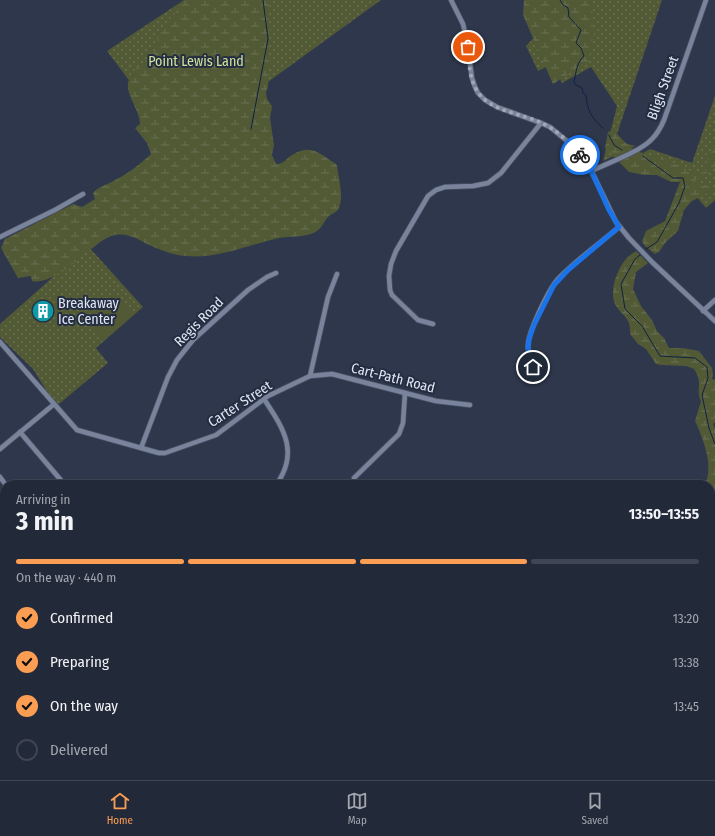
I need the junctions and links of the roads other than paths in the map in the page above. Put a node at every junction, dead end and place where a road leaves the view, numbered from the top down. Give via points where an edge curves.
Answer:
1 (451, 0) edge
2 (706, 0) edge
3 (542, 123) junction
4 (591, 171) junction
5 (83, 194) dead end
6 (619, 227) junction
7 (0, 237) edge
8 (276, 273) dead end
9 (337, 274) dead end
10 (715, 300) edge
11 (703, 311) junction
12 (715, 321) edge
13 (433, 324) dead end
14 (0, 342) edge
15 (536, 372) dead end
16 (310, 376) junction
17 (405, 392) junction
18 (264, 399) junction
19 (53, 405) junction
20 (470, 405) dead end
21 (20, 432) junction
22 (140, 448) junction
23 (0, 449) edge
24 (354, 478) dead end
25 (61, 480) edge
26 (279, 480) edge

1 - 3 street via 463,24 471,74 477,91 485,100 497,107
2 - 4 street, Bligh Street via 664,120 657,133 642,147
3 - 4 street via 577,150
3 - 13 street via 501,173 488,183 445,187 428,196 396,250 389,276 392,295 418,320
4 - 6 street
5 - 7 street
6 - 11 street
6 - 15 street via 564,274 551,289 528,344 530,361
8 - 22 street, Regis Road via 248,290 185,349 172,367
9 - 16 street via 328,297
10 - 11 street
11 - 12 street
14 - 19 street, Carter Street
16 - 17 street, Cart-Path Road via 332,374
16 - 18 street, Carter Street
17 - 20 street, Cart-Path Road via 436,401
17 - 24 street via 403,423 399,434
18 - 22 street, Carter Street via 216,435 165,453
18 - 26 street via 282,427 288,447 287,463
19 - 21 street
19 - 22 street, Carter Street via 80,432
21 - 23 street
21 - 25 street

